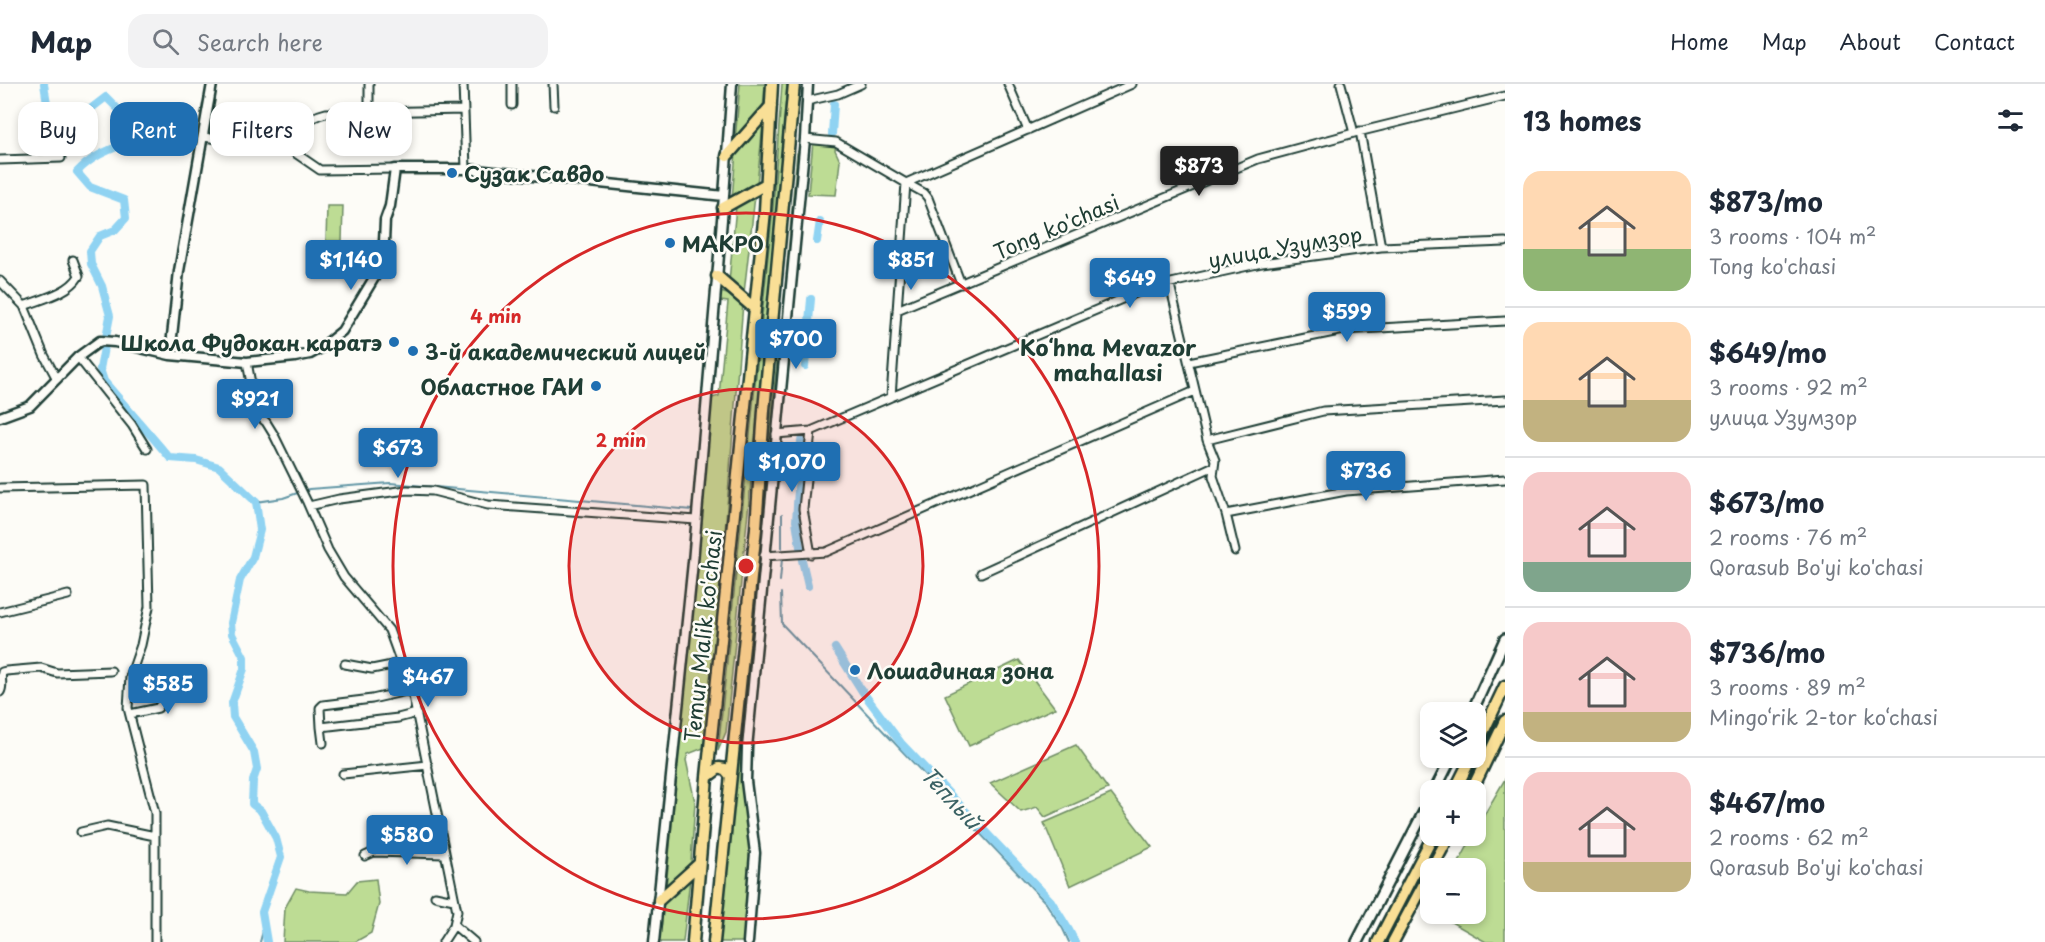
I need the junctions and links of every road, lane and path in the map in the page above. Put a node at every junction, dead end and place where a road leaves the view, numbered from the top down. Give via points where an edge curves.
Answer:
1 (212, 84) edge
2 (369, 84) edge
3 (463, 84) edge
4 (512, 84) edge
5 (553, 84) edge
6 (732, 84) edge
7 (772, 84) edge
8 (794, 84) edge
9 (808, 84) edge
10 (861, 84) edge
11 (1008, 84) edge
12 (1132, 84) edge
13 (1341, 84) edge
14 (1505, 96) edge
15 (807, 101) junction
16 (369, 102) edge
17 (512, 105) dead end
18 (554, 106) dead end
19 (772, 106) junction
20 (463, 110) junction
21 (412, 111) edge
22 (1028, 130) junction
23 (1357, 132) junction
24 (203, 137) junction
25 (210, 138) edge
26 (805, 138) junction
27 (300, 156) edge
28 (727, 156) junction
29 (61, 158) dead end
30 (0, 160) edge
31 (395, 169) junction
32 (466, 169) junction
33 (906, 183) junction
34 (766, 184) junction
35 (724, 196) junction
36 (723, 208) junction
37 (1505, 242) edge
38 (1381, 247) junction
39 (73, 260) dead end
40 (717, 276) junction
41 (0, 281) edge
42 (961, 284) junction
43 (1170, 285) junction
44 (24, 306) junction
45 (755, 309) junction
46 (897, 310) junction
47 (1505, 321) edge
48 (170, 355) junction
49 (78, 357) junction
50 (247, 362) junction
51 (1189, 362) junction
52 (57, 379) junction
53 (1195, 391) junction
54 (891, 397) junction
55 (1505, 400) edge
56 (0, 417) edge
57 (811, 431) junction
58 (776, 434) junction
59 (1207, 440) junction
60 (147, 449) dead end
61 (1214, 466) junction
62 (1505, 479) edge
63 (0, 488) edge
64 (309, 506) junction
65 (1226, 514) junction
66 (696, 520) junction
67 (756, 523) junction
68 (766, 535) junction
69 (1235, 551) dead end
70 (812, 554) junction
71 (764, 556) junction
72 (981, 573) dead end
73 (68, 595) dead end
74 (0, 612) edge
75 (1505, 639) edge
76 (755, 654) junction
77 (402, 663) junction
78 (345, 664) dead end
79 (741, 669) junction
80 (111, 671) dead end
81 (160, 679) dead end
82 (1505, 686) edge
83 (411, 690) junction
84 (0, 692) edge
85 (1477, 702) edge
86 (417, 713) junction
87 (130, 714) junction
88 (1505, 721) edge
89 (1486, 726) edge
90 (321, 727) junction
91 (323, 743) dead end
92 (428, 765) junction
93 (343, 774) dead end
94 (730, 775) junction
95 (707, 777) junction
96 (1477, 780) edge
97 (1420, 819) edge
98 (81, 832) dead end
99 (155, 836) junction
100 (1428, 846) edge
101 (444, 854) junction
102 (365, 856) dead end
103 (699, 864) junction
104 (1420, 892) edge
105 (435, 896) dead end
106 (454, 900) junction
107 (659, 900) junction
108 (454, 925) junction
109 (155, 942) edge
110 (443, 942) edge
111 (474, 942) edge
112 (654, 942) edge
113 (693, 942) edge
114 (714, 942) edge
115 (748, 942) edge
116 (1357, 942) edge
117 (1378, 942) edge
118 (1393, 942) edge

1 - 24 street
2 - 16 street
3 - 20 street
4 - 17 street
5 - 18 street
6 - 28 street
7 - 19 highway, Temur Malik ko'chasi
8 - 67 highway, Temur Malik ko'chasi
9 - 15 street
10 - 15 street
11 - 22 street
12 - 22 street
13 - 23 street
14 - 23 street, Tong ko'chasi
15 - 26 street
19 - 28 highway
19 - 34 highway, Temur Malik ko'chasi
20 - 21 street
20 - 32 street
22 - 33 street
23 - 38 street
23 - 42 street, Tong ko'chasi via 1258,159
24 - 25 street
24 - 48 street via 179,271
26 - 33 street via 836,142
26 - 58 street
27 - 31 street via 320,170
28 - 35 street
29 - 30 street
31 - 32 street
31 - 50 street via 384,220 380,268 342,331 310,354
32 - 35 street
33 - 42 street via 928,198
33 - 46 street
34 - 36 highway
34 - 45 highway, Temur Malik ko'chasi
35 - 36 street
36 - 40 street
37 - 38 street, улица Узумзор
38 - 43 street, улица Узумзор via 1262,263
39 - 44 street via 79,276 76,280 64,290
40 - 45 highway
40 - 66 street
41 - 44 street
42 - 46 street, Tong ko'chasi
43 - 51 street
43 - 54 street, улица Узумзор via 1148,288
44 - 52 street
45 - 95 highway, Temur Malik ko'chasi
46 - 54 street
47 - 51 street via 1344,330
48 - 49 street via 100,341
48 - 50 street
49 - 52 street
49 - 60 street
50 - 64 street via 258,412 274,435
51 - 53 street
52 - 56 street via 30,406
53 - 59 street
53 - 70 street via 826,552
54 - 57 street, улица Узумзор
55 - 59 street via 1323,411
57 - 58 street, улица Узумзор
57 - 70 street via 803,509
58 - 68 street
59 - 61 street
61 - 65 street via 1213,476
61 - 72 street
62 - 65 street via 1346,491
63 - 87 street via 146,485 149,607 130,676
64 - 66 street via 407,490 434,491 488,505
64 - 77 street via 328,550 344,577 389,630
65 - 69 street
66 - 107 street
67 - 68 street
67 - 79 highway, Temur Malik ko'chasi
68 - 71 street
70 - 71 street
71 - 76 street
73 - 74 street
75 - 85 main road
76 - 79 street
76 - 115 street via 746,759 755,853
77 - 78 street via 372,669
77 - 83 street
79 - 94 highway, Temur Malik ko'chasi
80 - 84 street via 57,673 41,668 2,672
81 - 87 street via 158,708
82 - 89 highway
83 - 86 street
83 - 90 street via 321,706
86 - 90 street
86 - 92 street
87 - 99 street via 155,813
88 - 96 highway
90 - 91 street
92 - 93 street
92 - 101 street
94 - 95 highway via 719,768
94 - 114 highway, Temur Malik ko'chasi
95 - 103 highway, Temur Malik ko'chasi
97 - 116 main road
98 - 99 street via 107,826
99 - 109 street
100 - 117 highway
101 - 102 street via 374,852
101 - 106 street
103 - 107 highway
103 - 113 highway, Temur Malik ko'chasi
104 - 118 highway
105 - 106 street
106 - 108 street
107 - 112 street
108 - 110 street
108 - 111 street

